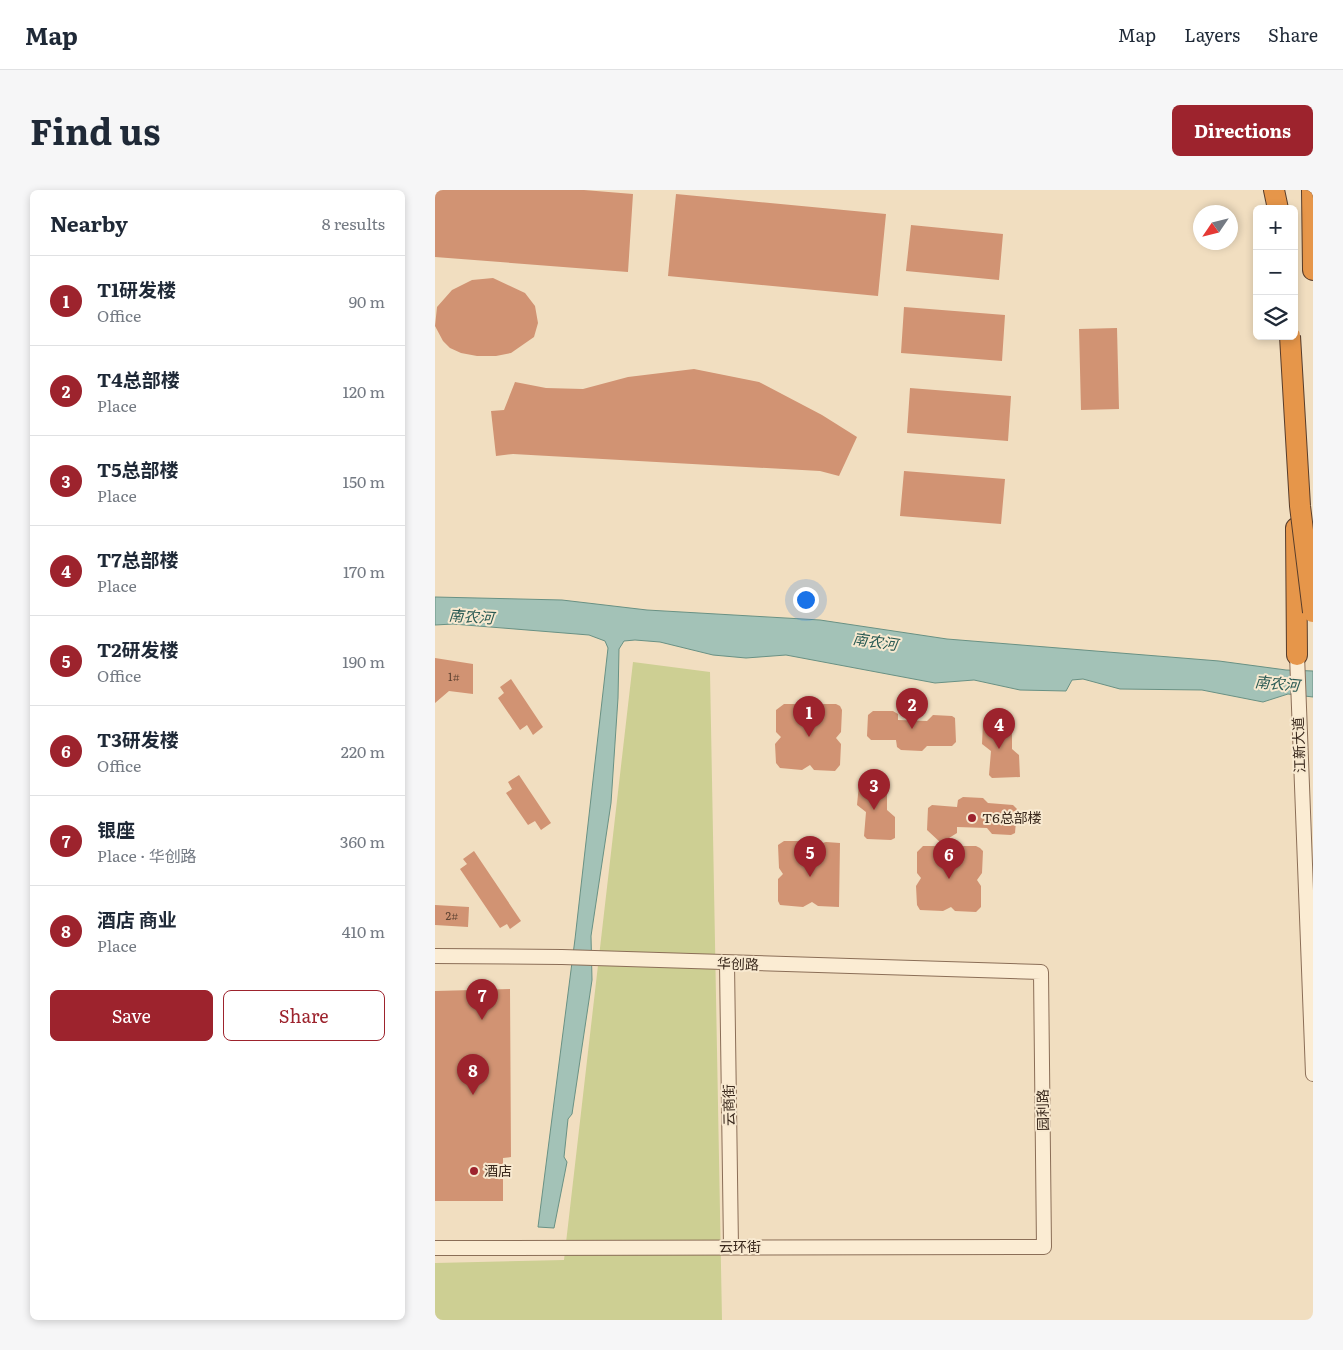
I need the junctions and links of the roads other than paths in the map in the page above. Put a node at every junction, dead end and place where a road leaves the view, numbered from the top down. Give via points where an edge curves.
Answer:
1 (1274, 190) edge
2 (1288, 190) edge
3 (1312, 190) edge
4 (1277, 205) edge
5 (1289, 205) edge
6 (1313, 270) edge
7 (1292, 340) edge
8 (1292, 340) edge
9 (1313, 612) edge
10 (1297, 655) joint
11 (435, 956) edge
12 (727, 964) junction
13 (1041, 972) joint
14 (1313, 1074) edge
15 (731, 1247) junction
16 (1044, 1247) joint
17 (435, 1248) edge

1 - 4 highway
2 - 5 highway
3 - 6 highway
7 - 9 highway, bridge via 1300,506
8 - 10 highway
10 - 14 street, 江新大道
11 - 12 street, 华创路
12 - 13 street, 华创路
12 - 15 street, 云商街
13 - 16 street, 园利路
15 - 16 street, 云环街
15 - 17 street, 云环街

